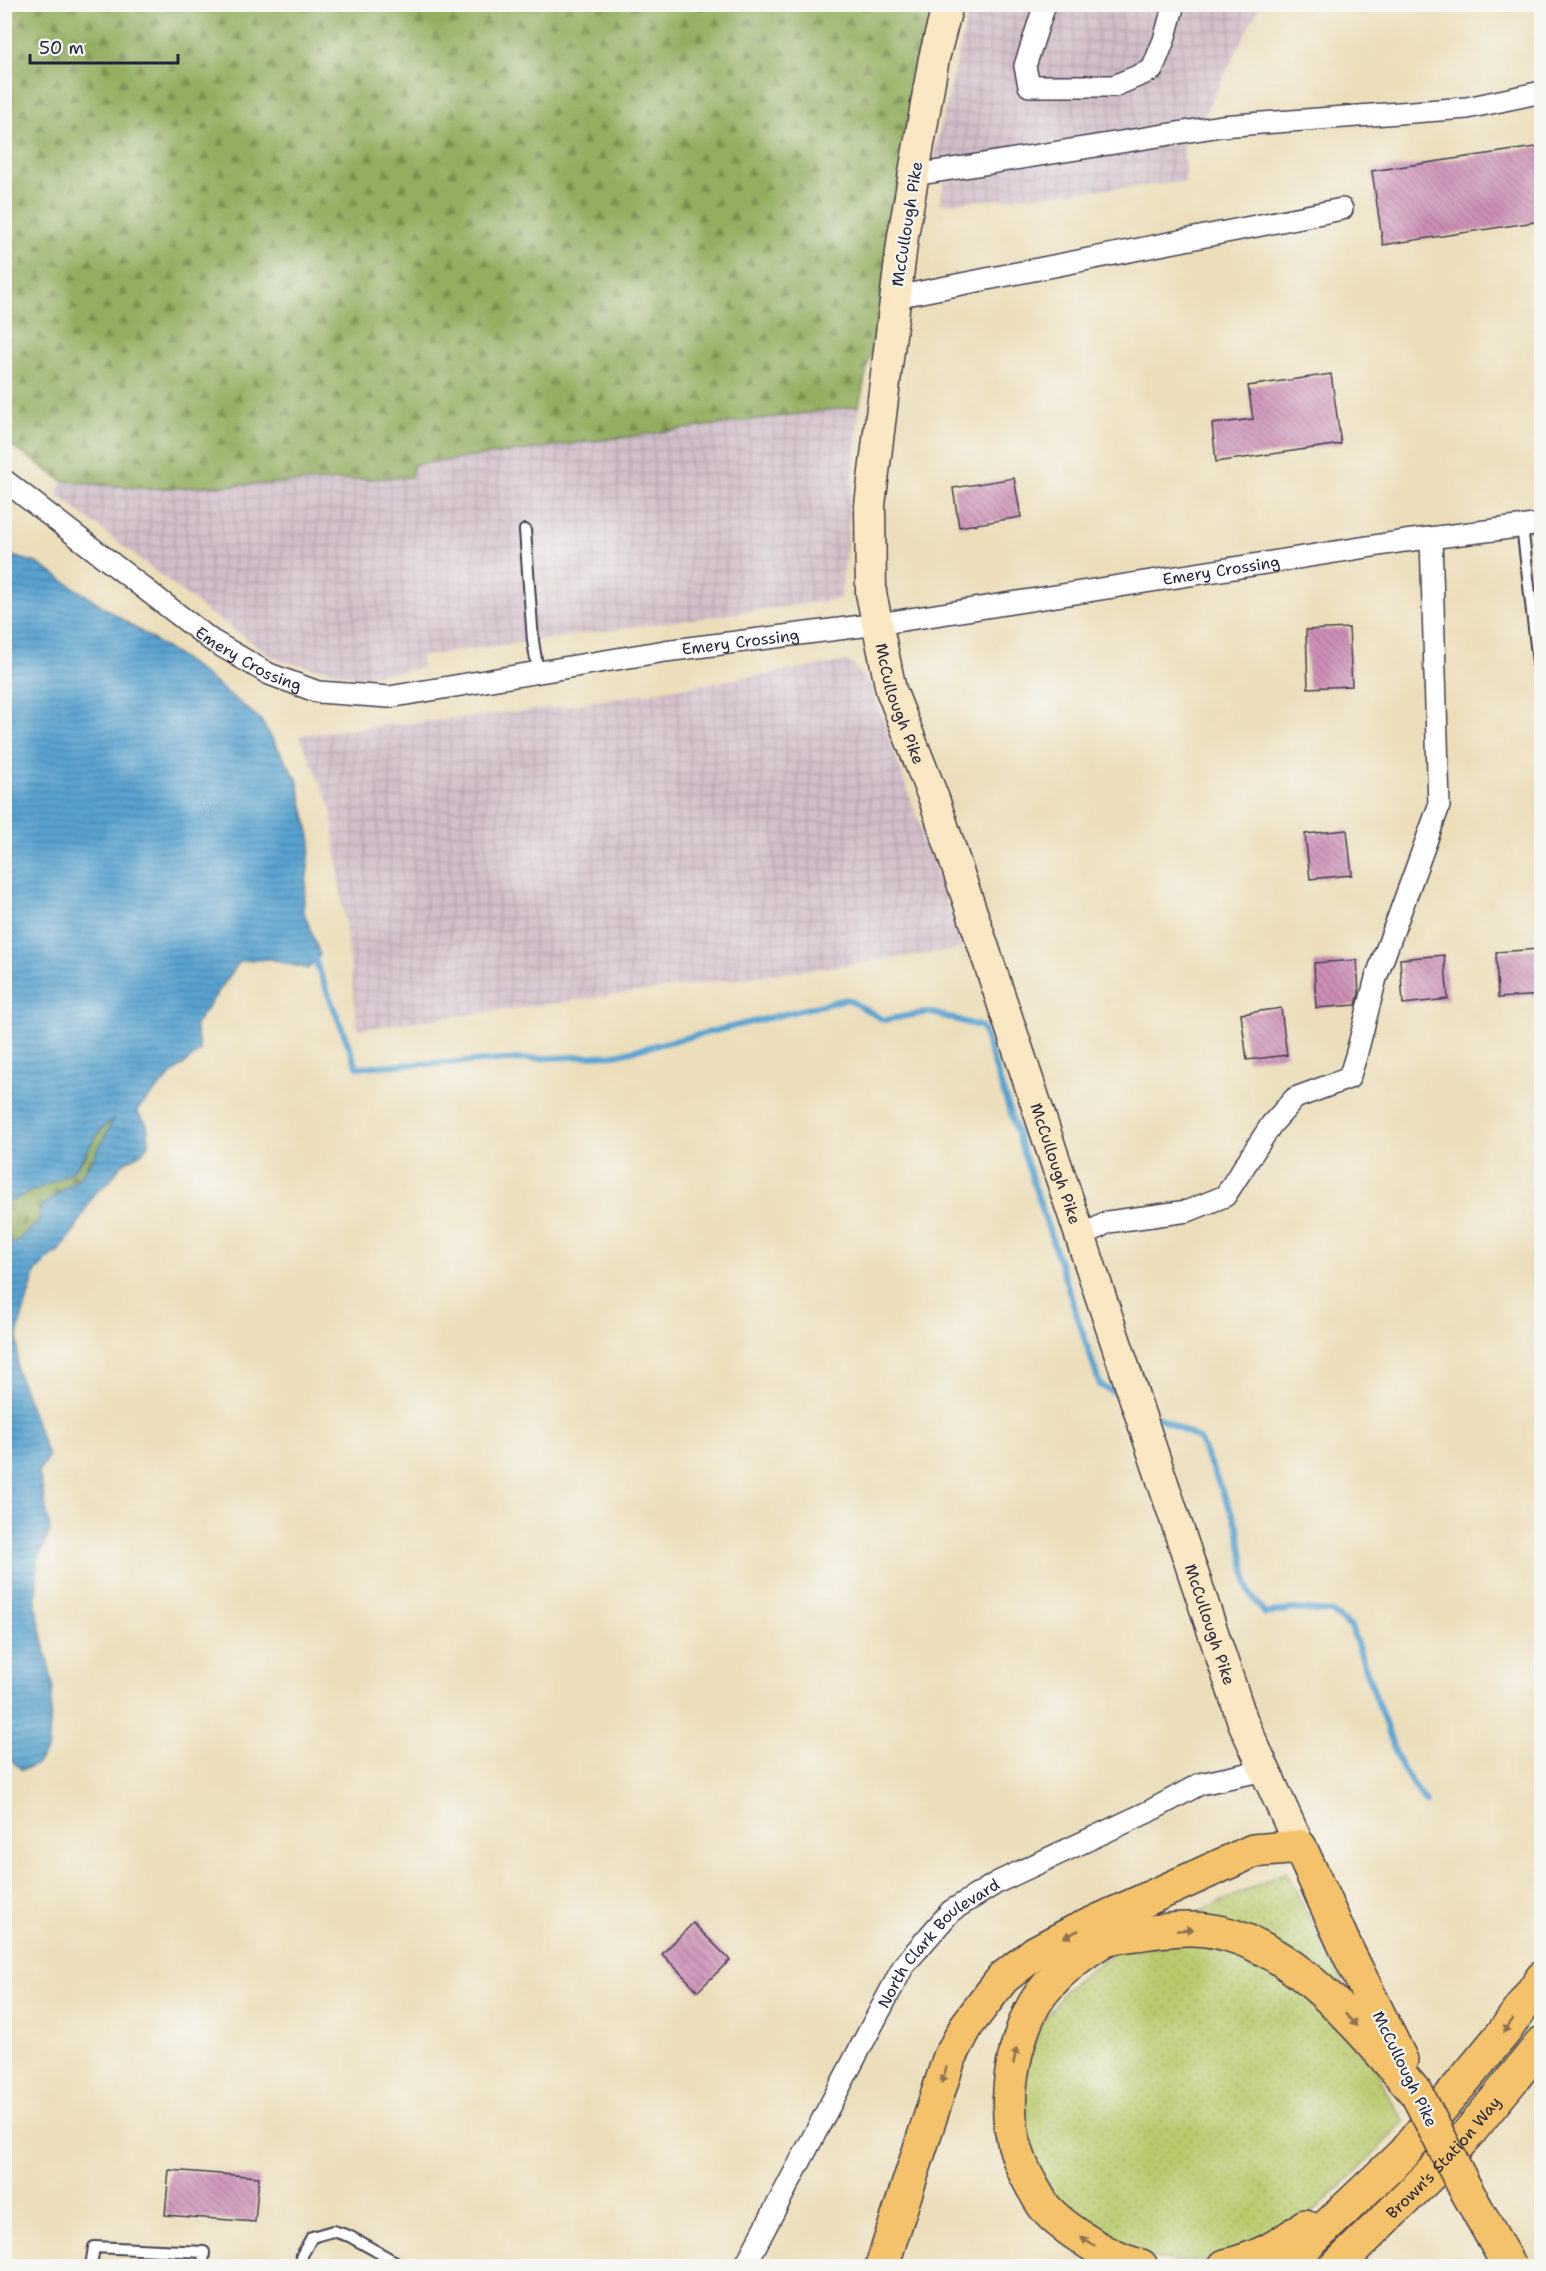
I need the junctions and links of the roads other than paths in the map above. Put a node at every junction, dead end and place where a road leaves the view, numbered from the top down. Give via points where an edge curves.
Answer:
1 (948, 4) edge
2 (1045, 4) edge
3 (1173, 4) edge
4 (1542, 92) edge
5 (914, 175) junction
6 (1342, 209) dead end
7 (896, 297) junction
8 (4, 480) edge
9 (1532, 525) edge
10 (525, 530) dead end
11 (1431, 537) junction
12 (878, 624) junction
13 (538, 672) junction
14 (1542, 697) edge
15 (1081, 1237) junction
16 (1265, 1770) junction
17 (1300, 1847) junction
18 (1106, 1938) junction
19 (1542, 1978) edge
20 (1542, 2043) edge
21 (1417, 2094) junction
22 (1403, 2154) junction
23 (91, 2266) edge
24 (203, 2266) edge
25 (301, 2266) edge
26 (403, 2266) edge
27 (745, 2266) edge
28 (882, 2266) edge
29 (1141, 2266) edge
30 (1226, 2266) edge
31 (1285, 2266) edge
32 (1337, 2266) edge
33 (1509, 2266) edge

1 - 5 street, McCullough Pike via 934,58
2 - 3 street via 1025,66 1029,86 1114,86 1152,70
4 - 5 street via 1467,108 1221,126
5 - 7 street, McCullough Pike
6 - 7 street
7 - 12 street, McCullough Pike via 870,505 872,593
8 - 13 street, Emery Crossing via 211,640 269,674 318,693 388,697
9 - 11 street, Emery Crossing
9 - 14 lane
10 - 13 lane
11 - 12 street, Emery Crossing
11 - 15 street via 1439,806 1376,978 1349,1078 1295,1098 1271,1125 1225,1196 1188,1211 1108,1222
12 - 13 street, Emery Crossing via 665,651
12 - 15 street, McCullough Pike via 891,690 934,799
15 - 16 street, McCullough Pike via 1243,1722
16 - 17 street, McCullough Pike
16 - 27 street, North Clark Boulevard via 1200,1784 998,1882 951,1911 904,1965
17 - 18 main road via 1269,1866
17 - 21 main road, McCullough Pike
17 -> 28 main road via 1253,1851 1074,1932 1036,1952 1003,1978 967,2025 949,2059
18 -> 21 main road via 1194,1929 1254,1944 1298,1971 1323,1993
29 -> 18 main road via 1102,2251 1047,2210 1020,2166 1008,2108 1016,2049 1041,1994
19 -> 22 main road, Brown's Station Way via 1504,2032
20 - 32 main road, Brown's Station Way via 1460,2144
21 - 33 main road, McCullough Pike, bridge
22 - 30 main road via 1336,2200 1290,2238 1253,2259
22 - 31 main road, Brown's Station Way
23 - 24 lane via 94,2247 204,2252
25 - 26 lane via 312,2237 333,2230

